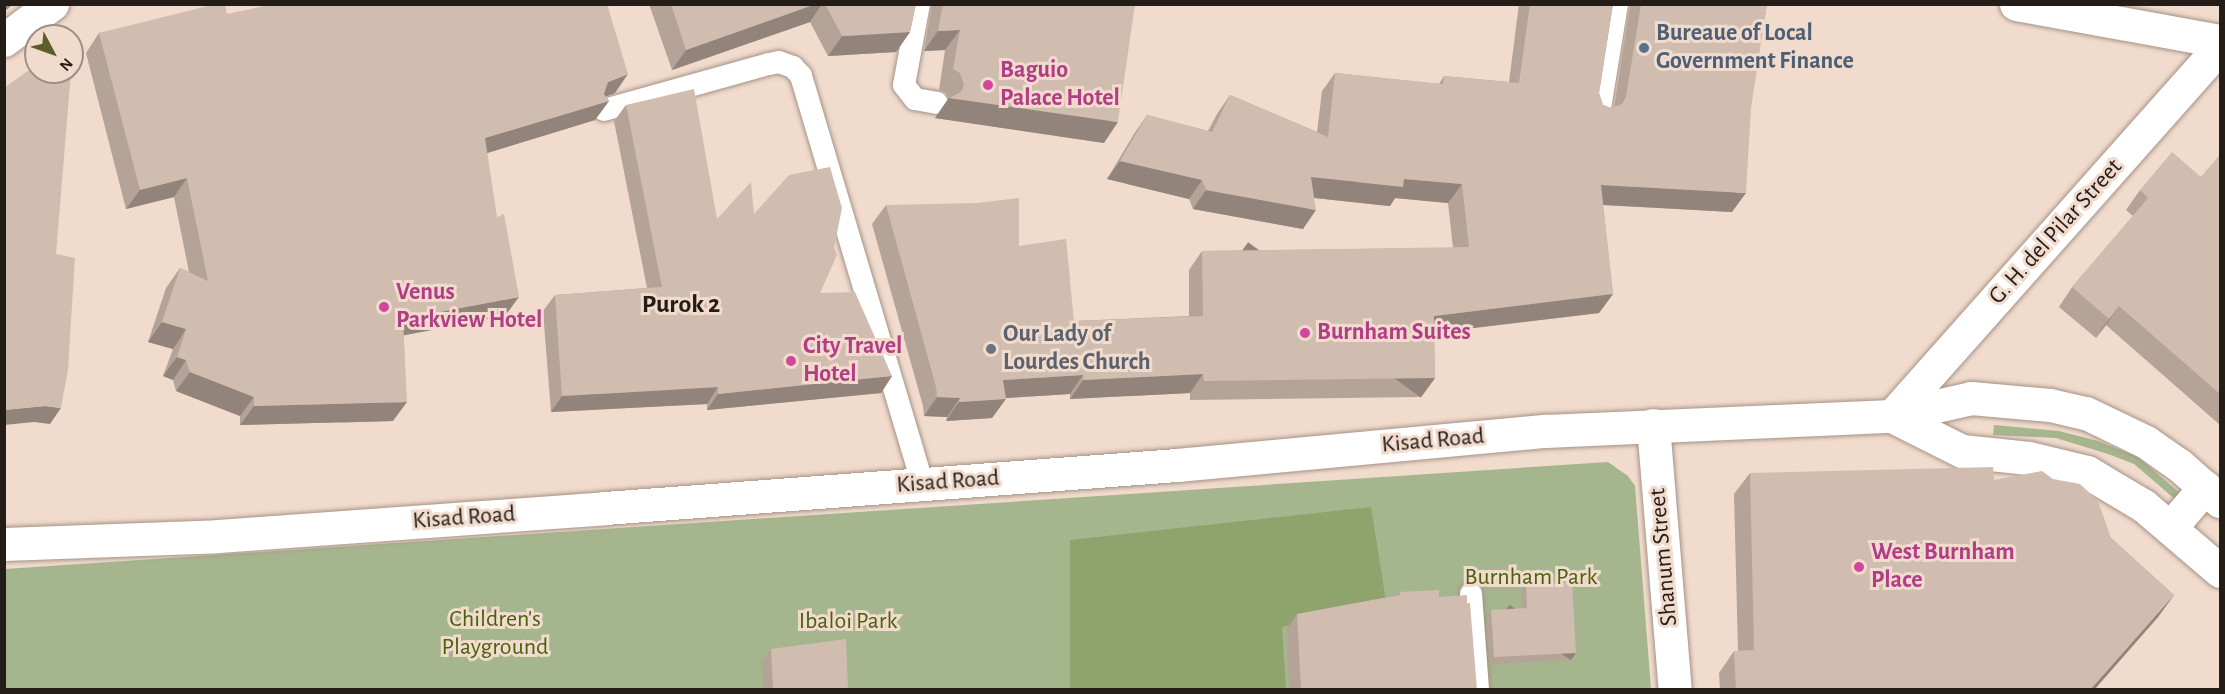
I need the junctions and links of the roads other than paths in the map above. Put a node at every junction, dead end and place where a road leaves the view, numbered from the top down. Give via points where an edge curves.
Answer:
1 (52, 4) edge
2 (919, 4) edge
3 (1617, 4) edge
4 (2016, 4) edge
5 (4, 40) edge
6 (2220, 41) edge
7 (2220, 46) edge
8 (937, 103) dead end
9 (604, 110) edge
10 (1599, 114) edge
11 (1892, 416) junction
12 (1653, 424) junction
13 (922, 483) junction
14 (2213, 494) edge
15 (2170, 528) junction
16 (4, 544) edge
17 (2220, 572) edge
18 (1471, 594) dead end
19 (1478, 690) edge
20 (1675, 690) edge

1 - 5 main road
2 - 8 lane via 904,85 915,99
3 - 10 lane
4 - 6 main road
7 - 11 main road, G. H. del Pilar Street
9 - 13 lane via 779,62 801,76
11 - 12 main road, Kisad Road
11 - 14 main road, Kisad Road via 1971,398 2050,405 2086,413 2162,453
11 - 15 main road via 1962,451 2029,458 2087,472 2116,487
12 - 13 main road, Kisad Road
12 - 20 main road, Shanum Street
13 - 16 main road, Kisad Road via 230,535
14 - 15 main road
15 - 17 main road
18 - 19 lane

